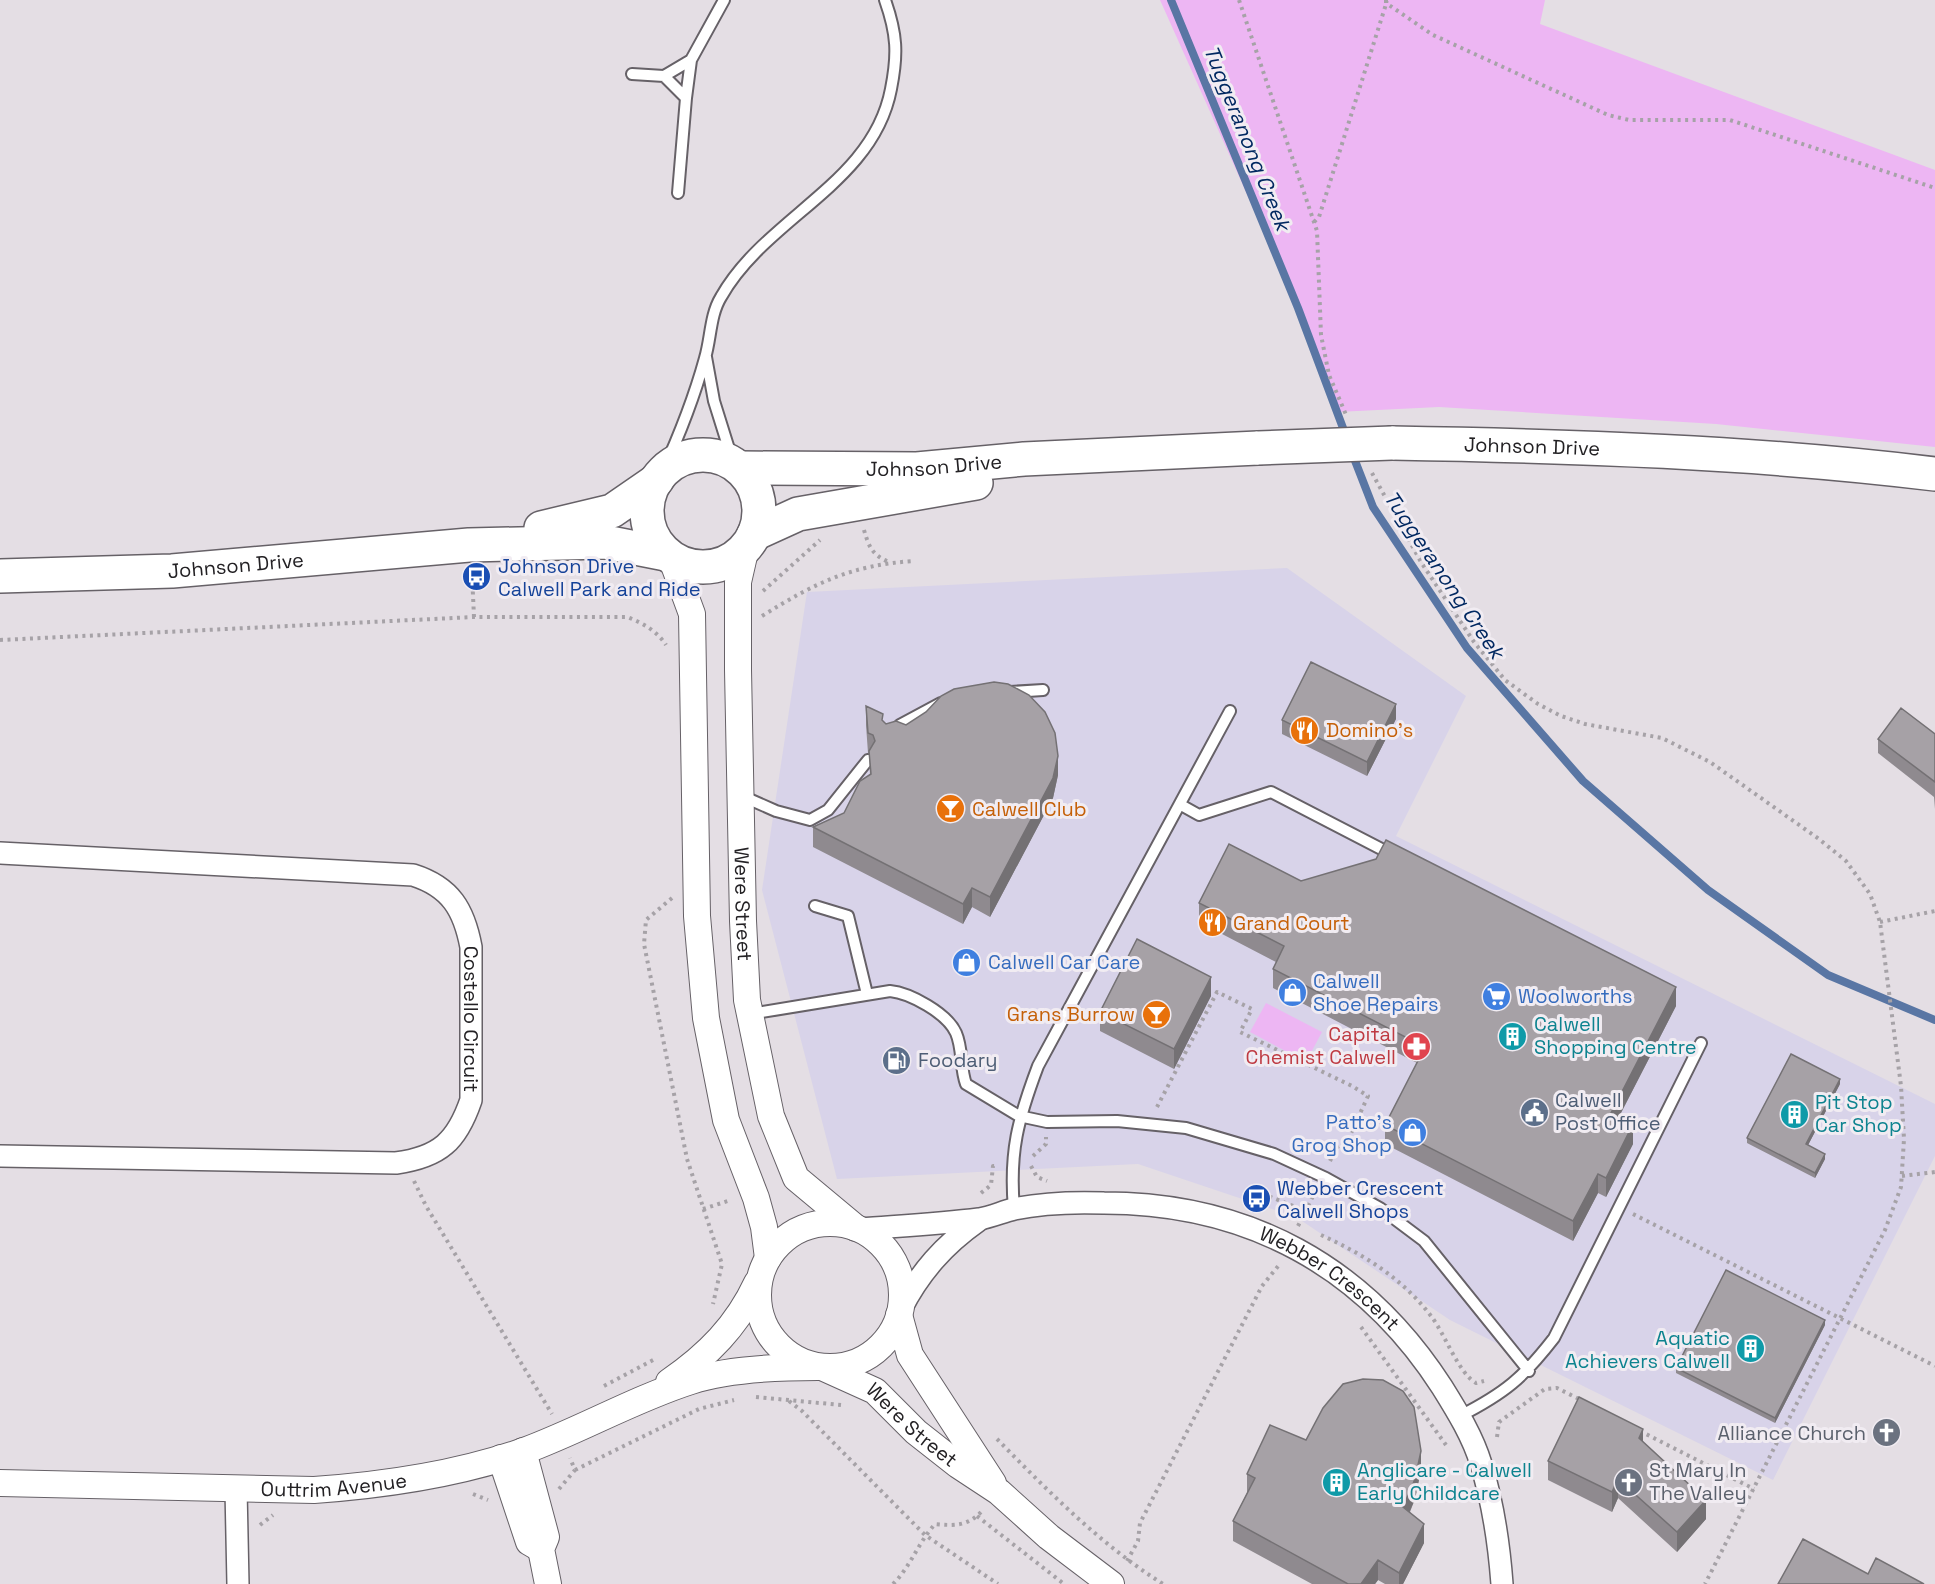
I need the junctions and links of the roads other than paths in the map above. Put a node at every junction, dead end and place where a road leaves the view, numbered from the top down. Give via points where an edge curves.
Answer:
1 (724, 0) edge
2 (885, 0) edge
3 (691, 60) junction
4 (632, 74) dead end
5 (664, 76) junction
6 (687, 98) junction
7 (678, 193) dead end
8 (706, 357) junction
9 (1128, 455) junction
10 (737, 466) junction
11 (1935, 474) edge
12 (659, 477) junction
13 (750, 540) junction
14 (669, 555) junction
15 (470, 560) junction
16 (0, 576) edge
17 (1043, 690) dead end
18 (1002, 693) edge
19 (951, 701) edge
20 (1230, 711) dead end
21 (889, 737) edge
22 (868, 760) edge
23 (742, 796) junction
24 (1181, 805) junction
25 (0, 853) edge
26 (1408, 862) edge
27 (814, 906) dead end
28 (867, 994) junction
29 (750, 1014) junction
30 (1701, 1043) dead end
31 (1019, 1116) junction
32 (0, 1156) edge
33 (1014, 1209) junction
34 (981, 1219) junction
35 (859, 1229) junction
36 (763, 1269) junction
37 (900, 1312) junction
38 (819, 1367) junction
39 (1528, 1371) junction
40 (652, 1394) junction
41 (1460, 1416) junction
42 (512, 1455) junction
43 (0, 1483) edge
44 (236, 1489) junction
45 (999, 1492) junction
46 (1117, 1576) edge
47 (238, 1584) edge
48 (548, 1584) edge
49 (1502, 1584) edge

1 - 3 lane
2 - 8 lane via 897,37 896,64 887,112 870,146 735,274 716,309
3 - 5 lane
3 - 6 lane
4 - 5 lane
5 - 6 lane
6 - 7 lane
8 - 10 lane via 714,400
8 - 12 lane via 681,431
9 - 10 main road, Johnson Drive via 917,468
9 - 11 main road, Johnson Drive, bridge via 1392,443 1555,445 1707,453
9 - 13 main road, Johnson Drive via 798,514
10 - 12 main road via 702,455 675,462
10 - 13 main road via 756,493 759,506
12 - 14 main road via 649,495 648,524 653,537
12 - 15 main road, Johnson Drive via 612,512
13 - 14 main road via 721,564 705,567 690,566
13 - 23 street, Were Street via 738,582
14 - 15 main road, Johnson Drive via 605,542
14 - 36 street via 692,614 697,916 706,1018 726,1120 764,1227
15 - 16 main road, Johnson Drive
17 - 18 lane
19 - 21 lane via 900,725
20 - 24 lane
22 - 23 lane via 828,810 810,820
23 - 29 street, Were Street via 743,921
24 - 26 lane via 1199,815 1270,792
24 - 31 lane via 1063,1018 1038,1066
25 - 32 street, Costello Circuit via 412,875 446,892 466,923 471,947 471,1100 464,1122 450,1141 419,1160
27 - 28 lane via 848,916
28 - 29 lane
28 - 31 lane via 890,991 912,996 950,1023 958,1041 966,1084
29 - 35 street, Were Street via 771,1116 796,1178
30 - 39 lane via 1554,1338
31 - 33 lane via 1012,1165
31 - 39 lane via 1047,1122 1117,1121 1186,1128 1274,1154 1322,1176 1380,1208 1425,1241
33 - 34 street, Webber Crescent
33 - 41 street, Webber Crescent via 1117,1203 1198,1211 1256,1229 1313,1257 1373,1302 1419,1352
34 - 35 street, Webber Crescent
34 - 37 street, Webber Crescent via 955,1236 934,1257 915,1281
35 - 36 street via 830,1222 806,1227 785,1238
35 - 37 street via 880,1244 895,1263 901,1286
36 - 38 street via 757,1297 765,1329 788,1354
36 - 40 street, Outtrim Avenue via 744,1310 722,1339
37 - 38 street via 888,1338 865,1358 843,1366
37 - 45 street, Were Street via 910,1356
38 - 40 street, Outtrim Avenue via 777,1367 695,1380
38 - 45 street, Were Street via 875,1391 916,1432
39 - 41 lane via 1500,1395
40 - 42 street, Outtrim Avenue via 590,1425
41 - 49 street, Webber Crescent via 1481,1462 1499,1539
42 - 44 street, Outtrim Avenue via 453,1471 360,1487
42 - 48 street via 546,1537 541,1549
43 - 44 street, Outtrim Avenue
44 - 47 street
45 - 46 street, Were Street via 1049,1537

